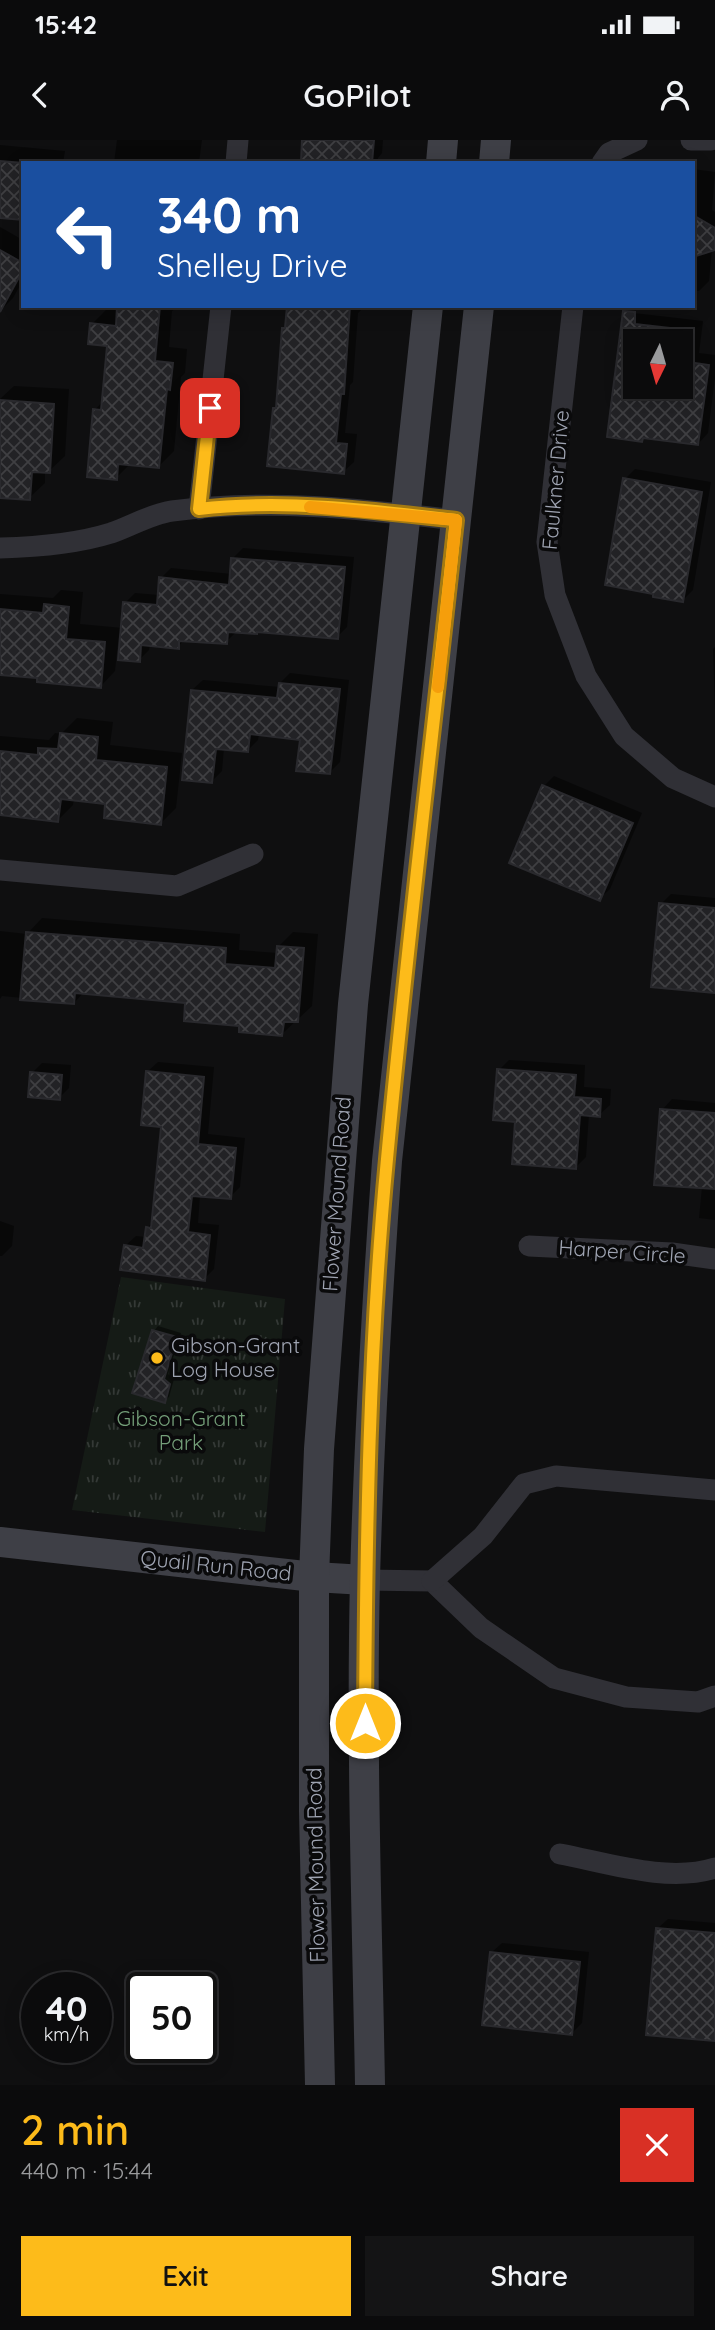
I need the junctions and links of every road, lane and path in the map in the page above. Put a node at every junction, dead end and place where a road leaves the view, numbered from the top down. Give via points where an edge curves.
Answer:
1 (238, 140) edge
2 (443, 140) edge
3 (496, 140) edge
4 (637, 140) edge
5 (691, 140) edge
6 (712, 140) edge
7 (236, 161) edge
8 (441, 161) edge
9 (494, 161) edge
10 (603, 161) edge
11 (220, 308) edge
12 (428, 308) edge
13 (479, 308) edge
14 (573, 308) edge
15 (199, 509) junction
16 (406, 514) junction
17 (456, 520) junction
18 (0, 548) edge
19 (715, 797) edge
20 (253, 854) dead end
21 (0, 870) edge
22 (529, 1246) dead end
23 (715, 1259) edge
24 (715, 1490) edge
25 (0, 1542) edge
26 (314, 1577) junction
27 (365, 1580) junction
28 (432, 1581) junction
29 (715, 1696) edge
30 (560, 1854) dead end
31 (715, 1868) edge
32 (320, 2085) edge
33 (370, 2085) edge

1 - 7 street
2 - 8 main road
3 - 9 main road
4 - 10 street via 609,153
5 - 6 street
11 - 15 street
12 - 16 main road, Flower Mound Road
13 - 17 main road
14 - 19 street, Faulkner Drive via 547,542 555,595 586,676 624,736 673,778
15 - 16 street via 234,505
15 - 18 street via 169,512 109,534 38,547
16 - 17 street
16 - 26 main road, Flower Mound Road via 342,1122 318,1449
17 - 27 main road via 387,1161
20 - 21 street via 177,886
22 - 23 street, Harper Circle
24 - 28 street via 556,1476 524,1484 483,1536
25 - 26 main road, Quail Run Road
26 - 27 main road, Quail Run Road
26 - 32 main road, Flower Mound Road
27 - 28 street, Quail Run Road
27 - 33 main road
28 - 29 street via 481,1628 554,1678 626,1696 698,1702
30 - 31 street via 666,1874

